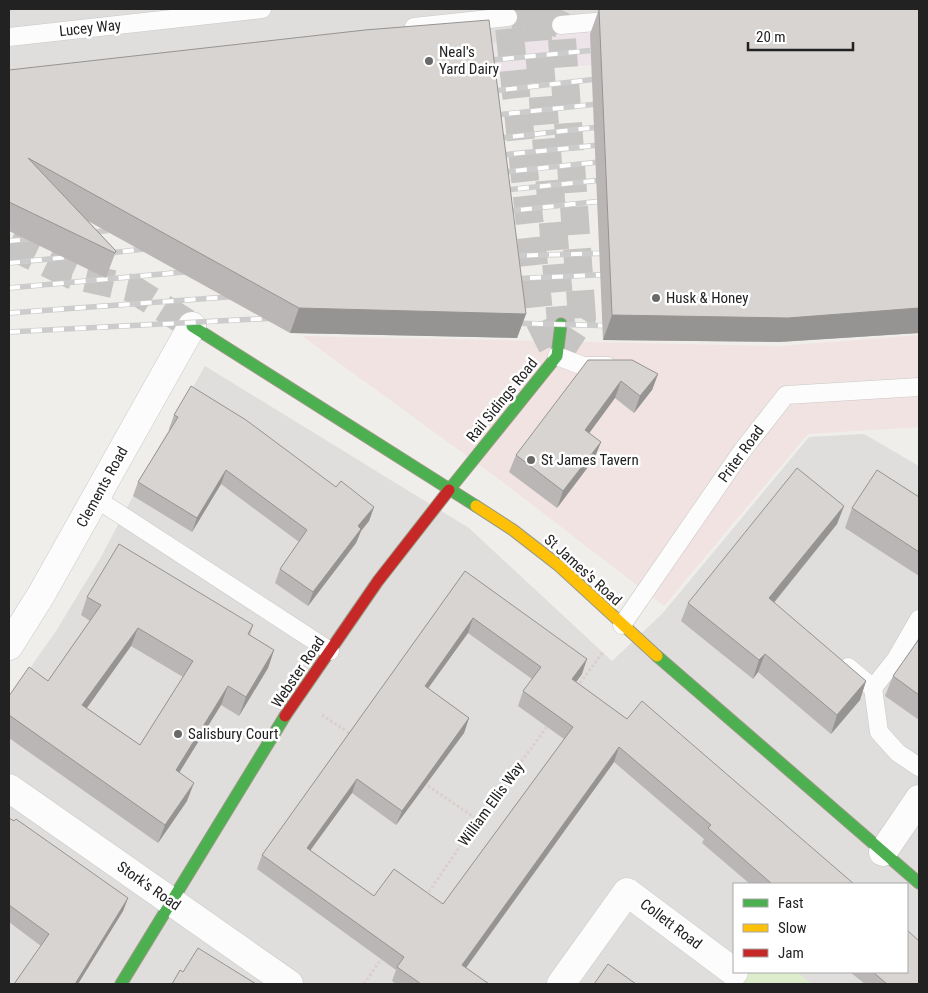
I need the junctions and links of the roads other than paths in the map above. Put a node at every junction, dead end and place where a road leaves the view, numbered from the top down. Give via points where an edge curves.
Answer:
1 (262, 9) edge
2 (508, 17) dead end
3 (630, 19) edge
4 (562, 25) dead end
5 (400, 28) edge
6 (9, 37) edge
7 (561, 324) tunnel mouth
8 (192, 326) joint
9 (557, 356) junction
10 (629, 366) edge
11 (919, 388) edge
12 (450, 488) junction
13 (95, 498) junction
14 (919, 619) edge
15 (622, 626) junction
16 (9, 646) edge
17 (330, 651) junction
18 (835, 656) edge
19 (873, 688) junction
20 (919, 767) edge
21 (9, 788) edge
22 (919, 799) edge
23 (883, 852) junction
24 (919, 883) edge
25 (173, 902) junction
26 (733, 972) edge
27 (121, 984) edge
28 (289, 984) edge
29 (561, 984) edge

1 - 6 lane, Lucey Way
2 - 5 lane
3 - 4 lane
7 - 9 street, Rail Sidings Road
8 - 12 street, St James's Road
8 - 13 street, Clements Road
9 - 10 lane via 583,366
9 - 12 street, Rail Sidings Road
11 - 15 lane, Priter Road via 786,395 742,451
12 - 15 street, St James's Road via 558,565
12 - 17 street, Webster Road via 378,581
13 - 16 street, Clements Road
13 - 17 lane
14 - 19 lane
15 - 23 street, St James's Road
17 - 25 street, Webster Road via 297,698
18 - 19 lane
19 - 20 lane via 880,732 898,754
21 - 25 street, Stork's Road
22 - 23 street
23 - 24 street, St James's Road
25 - 27 street, Webster Road
25 - 28 street, Stork's Road
26 - 29 street, Collett Road via 627,892

